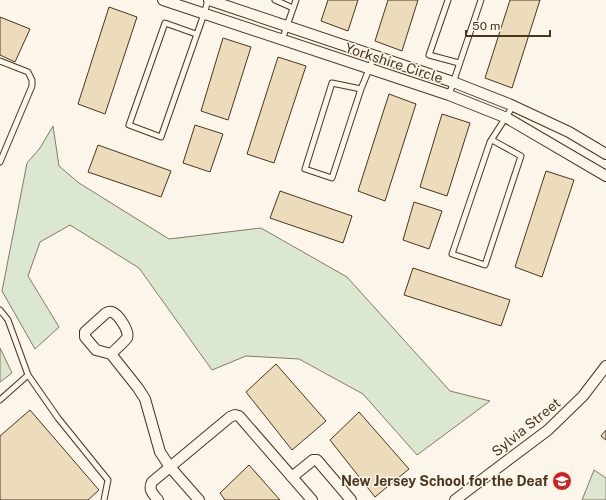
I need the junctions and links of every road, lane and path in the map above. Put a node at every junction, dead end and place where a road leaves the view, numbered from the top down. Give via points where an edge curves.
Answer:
1 (163, 0) edge
2 (208, 0) edge
3 (276, 0) edge
4 (296, 0) edge
5 (448, 0) edge
6 (481, 0) edge
7 (294, 8) junction
8 (204, 14) junction
9 (286, 27) junction
10 (196, 34) junction
11 (282, 40) junction
12 (374, 56) junction
13 (0, 61) edge
14 (459, 63) junction
15 (369, 70) junction
16 (453, 82) junction
17 (361, 89) junction
18 (449, 95) junction
19 (513, 106) junction
20 (507, 118) junction
21 (492, 140) junction
22 (606, 154) edge
23 (0, 162) edge
24 (606, 176) edge
25 (0, 310) edge
26 (111, 354) junction
27 (606, 366) edge
28 (28, 375) junction
29 (0, 400) edge
30 (170, 467) junction
31 (292, 477) junction
32 (104, 500) edge
33 (158, 500) edge
34 (199, 500) edge
35 (312, 500) edge
36 (352, 500) edge
37 (455, 500) edge

1 - 8 street, Yorkshire Circle
2 - 8 lane
2 - 9 street, Yorkshire Circle
3 - 7 lane
4 - 7 lane
5 - 14 lane via 429,55
6 - 14 lane
7 - 9 lane
8 - 10 lane
8 - 11 street, Yorkshire Circle
9 - 11 lane
9 - 12 street, Yorkshire Circle
10 - 10 lane via 161,137 130,125 165,23
11 - 15 street, Yorkshire Circle
12 - 15 lane
12 - 16 street, Yorkshire Circle
13 - 23 lane via 28,72 32,80 32,86
14 - 16 lane
15 - 17 lane
15 - 18 street, Yorkshire Circle
16 - 18 lane
16 - 19 street, Yorkshire Circle
17 - 17 lane via 332,178 305,169 332,83
18 - 20 street, Yorkshire Circle
19 - 20 lane
19 - 22 street, Yorkshire Circle via 569,132
20 - 21 lane
20 - 24 street, Yorkshire Circle
21 - 21 lane via 452,254 485,265 521,156
25 - 28 lane via 8,320
26 - 26 street via 96,350 84,335 110,311 126,328 127,333 127,338
26 - 30 street via 145,399 160,452
27 - 37 street, Sylvia Street via 583,396 548,430
28 - 29 lane
28 - 32 lane via 58,418 108,480
30 - 31 street via 235,415 239,416
30 - 33 street via 152,482 150,487
30 - 34 street
31 - 35 street
31 - 36 street via 313,460 317,460

